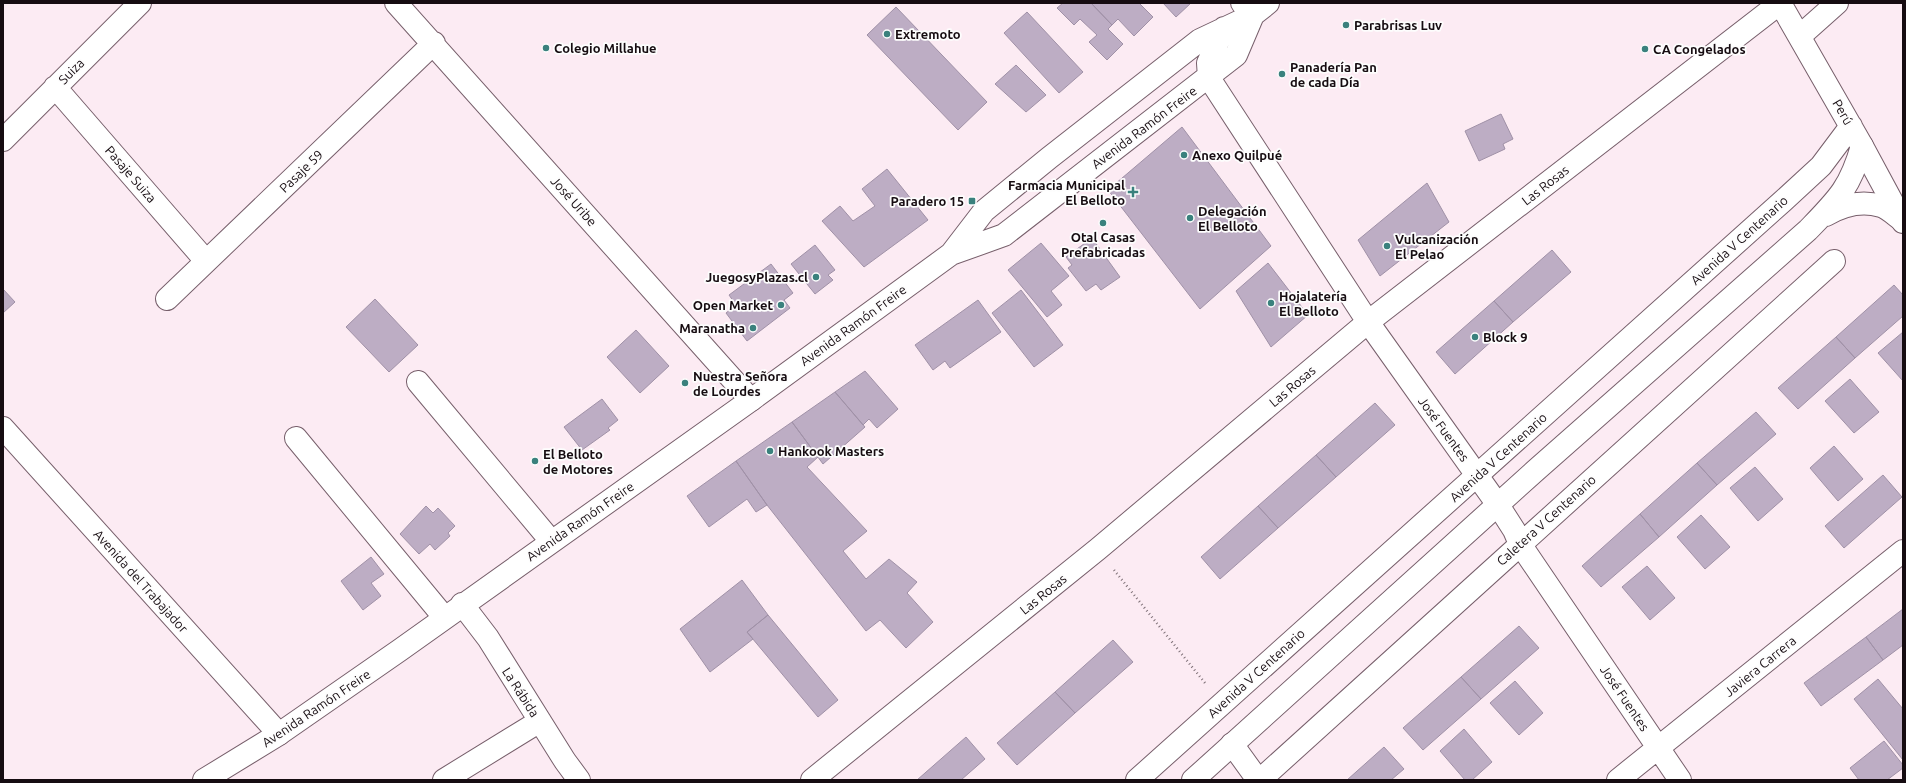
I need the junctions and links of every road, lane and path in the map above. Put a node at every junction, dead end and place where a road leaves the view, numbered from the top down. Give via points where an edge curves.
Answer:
1 (140, 3) edge
2 (396, 3) edge
3 (1780, 3) edge
4 (1837, 3) edge
5 (1254, 7) edge
6 (1224, 28) junction
7 (1800, 36) junction
8 (434, 43) junction
9 (1209, 78) junction
10 (55, 87) junction
11 (1851, 126) junction
12 (3, 140) edge
13 (1862, 146) junction
14 (1818, 220) junction
15 (1903, 221) edge
16 (951, 254) junction
17 (206, 261) junction
18 (1834, 261) dead end
19 (168, 299) dead end
20 (1368, 322) junction
21 (418, 382) dead end
22 (751, 400) junction
23 (3, 428) edge
24 (296, 438) dead end
25 (1477, 474) junction
26 (1498, 504) junction
27 (551, 541) junction
28 (1520, 544) junction
29 (1098, 549) junction
30 (1903, 552) edge
31 (462, 604) junction
32 (444, 617) junction
33 (1222, 704) junction
34 (540, 721) junction
35 (279, 734) junction
36 (1232, 744) junction
37 (1658, 748) junction
38 (204, 780) edge
39 (444, 780) edge
40 (579, 780) edge
41 (812, 780) edge
42 (1137, 780) edge
43 (1193, 780) edge
44 (1259, 780) edge
45 (1618, 780) edge
46 (1680, 780) edge

1 - 10 street, Suiza
2 - 8 street, José Uribe
3 - 7 street, Perú
3 - 20 street, Las Rosas
4 - 7 street
5 - 6 street, Avenida Ramón Freire
5 - 9 street, Avenida Ramón Freire via 1236,55
6 - 9 street via 1208,62
6 - 16 street, Avenida Ramón Freire via 1200,40 984,211
7 - 11 street, Perú
8 - 17 street, Pasaje 59
8 - 22 street, José Uribe
9 - 16 street, Avenida Ramón Freire via 1004,235
9 - 20 street, José Fuentes
10 - 12 street, Suiza
10 - 17 street, Pasaje Suiza
11 - 13 street, Perú
11 - 25 street, Avenida V Centenario via 1821,166
13 - 14 street via 1846,188
13 - 15 street, Perú
14 - 15 street via 1839,207 1858,203 1882,206
14 - 26 street
16 - 22 street, Avenida Ramón Freire
17 - 19 street, Pasaje 59
18 - 28 street, Caletera V Centenario
20 - 25 street, José Fuentes
20 - 29 street, Las Rosas
21 - 27 street
22 - 27 street, Avenida Ramón Freire
23 - 35 street, Avenida del Trabajador
24 - 32 street
25 - 26 street, José Fuentes
25 - 33 street, Avenida V Centenario
26 - 28 street, José Fuentes
26 - 36 street
27 - 31 street, Avenida Ramón Freire
28 - 37 street, José Fuentes
28 - 44 street, Caletera V Centenario
29 - 33 path
29 - 41 street, Las Rosas
30 - 37 street, Javiera Carrera
31 - 32 street, Avenida Ramón Freire
31 - 34 street, La Rábida via 488,638
32 - 35 street, Avenida Ramón Freire
33 - 42 street, Avenida V Centenario
34 - 39 street
34 - 40 street, La Rábida
35 - 38 street, Avenida Ramón Freire
36 - 43 street
36 - 44 street
37 - 45 street, Javiera Carrera
37 - 46 street, José Fuentes

